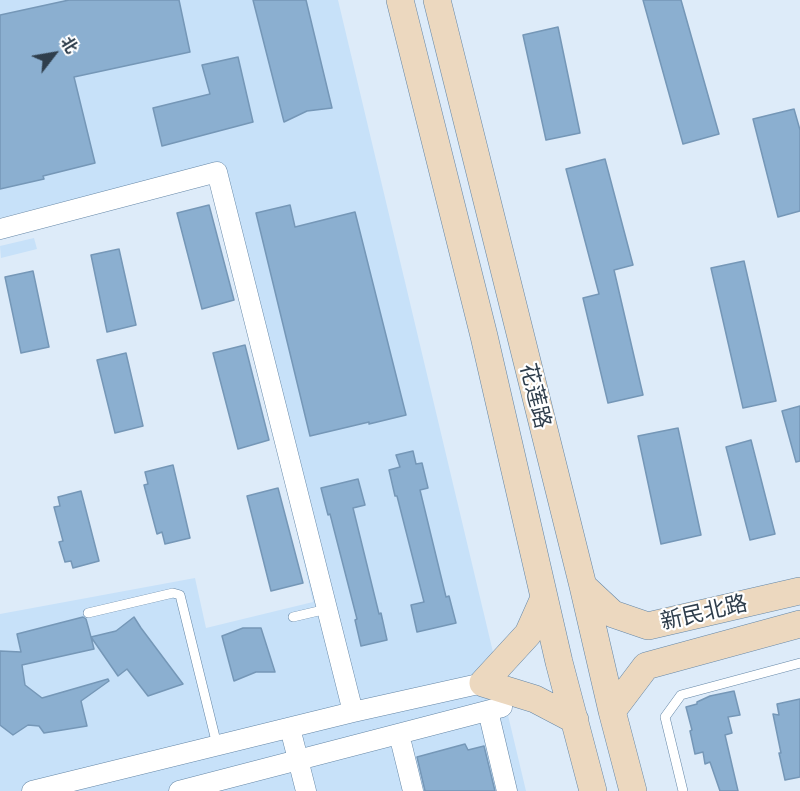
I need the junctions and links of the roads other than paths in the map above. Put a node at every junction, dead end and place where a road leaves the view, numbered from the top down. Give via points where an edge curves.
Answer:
1 (400, 0) edge
2 (437, 0) edge
3 (0, 230) edge
4 (583, 586) junction
5 (800, 591) edge
6 (544, 598) junction
7 (327, 609) junction
8 (88, 614) dead end
9 (293, 617) dead end
10 (800, 624) edge
11 (800, 663) edge
12 (483, 683) junction
13 (612, 711) junction
14 (353, 712) junction
15 (575, 720) junction
16 (290, 728) junction
17 (399, 734) junction
18 (217, 745) junction
19 (298, 760) junction
20 (32, 791) edge
21 (179, 791) edge
22 (306, 791) edge
23 (414, 791) edge
24 (507, 791) edge
25 (593, 791) edge
26 (633, 791) edge
27 (683, 791) edge

1 - 6 main road, 花莲路 via 484,336
2 - 4 main road, 花莲路
3 - 7 street via 217,172
4 - 5 main road, 新民北路 via 613,615 648,626
4 - 13 main road, 花莲路
6 - 12 main road via 528,634
6 - 15 main road, 花莲路
7 - 9 lane
7 - 14 street
8 - 18 lane via 173,594 180,596
10 - 13 main road, 新民北路 via 646,666
11 - 27 lane via 681,695 665,717
12 - 14 street
12 - 15 main road via 535,699
13 - 26 main road, 花莲路
14 - 16 street
15 - 25 main road, 花莲路
16 - 18 street
16 - 19 street
17 - 19 street
17 - 23 street
17 - 24 street via 495,709
18 - 20 street
19 - 21 street
19 - 22 street

